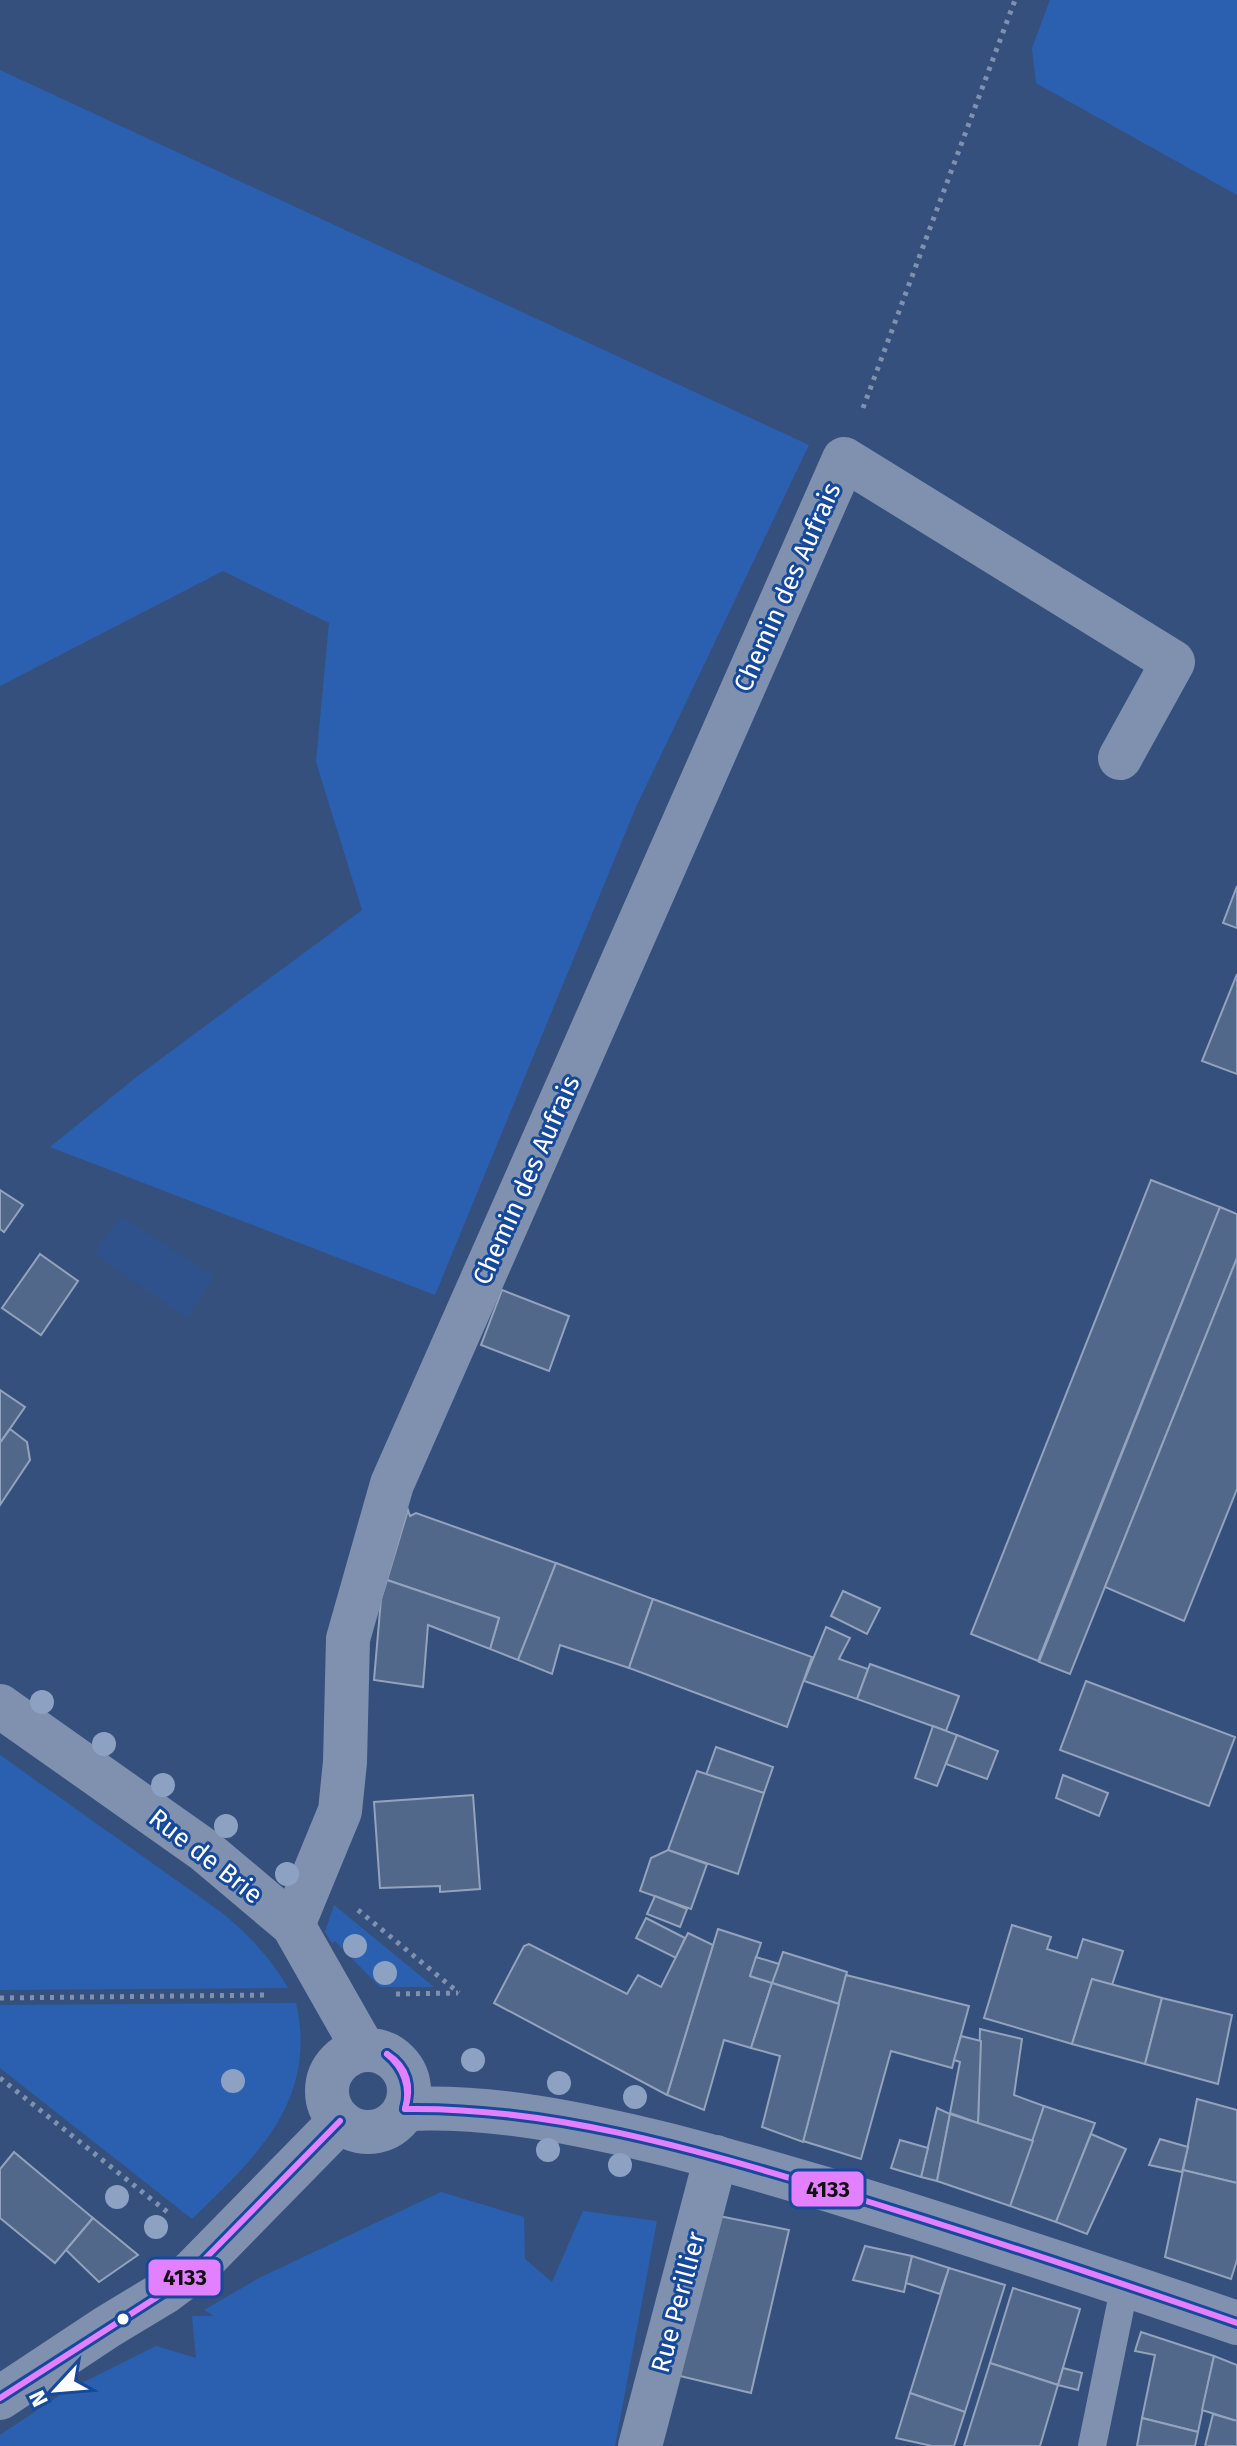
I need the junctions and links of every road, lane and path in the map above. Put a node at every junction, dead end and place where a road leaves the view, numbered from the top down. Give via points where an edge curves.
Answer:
1 (1015, 0) edge
2 (844, 459) junction
3 (1120, 758) dead end
4 (0, 1706) edge
5 (293, 1925) junction
6 (459, 1993) dead end
7 (331, 1994) junction
8 (0, 1998) edge
9 (364, 2050) junction
10 (0, 2078) edge
11 (406, 2109) junction
12 (340, 2121) junction
13 (716, 2157) junction
14 (171, 2216) dead end
15 (1125, 2284) junction
16 (1237, 2323) edge
17 (0, 2398) edge
18 (640, 2446) edge
19 (1092, 2446) edge

1 - 2 path, Chemin des Aufrais
2 - 3 street, Chemin des Aufrais via 1173,662
2 - 5 street, Chemin des Aufrais via 392,1484 348,1639 340,1811
4 - 5 street, Rue de Brie via 204,1850
5 - 7 street, Rue de Brie
6 - 7 path
7 - 8 path
7 - 9 street, Rue de Brie
9 - 11 street via 388,2054 405,2073
9 - 12 street via 339,2061 327,2083 331,2110
10 - 14 path
11 - 12 street via 388,2128 375,2132 351,2129
11 - 13 street via 450,2107 585,2124
12 - 17 street via 193,2271
13 - 15 street
13 - 18 street, Rue Perillier
15 - 16 street
15 - 19 lane

